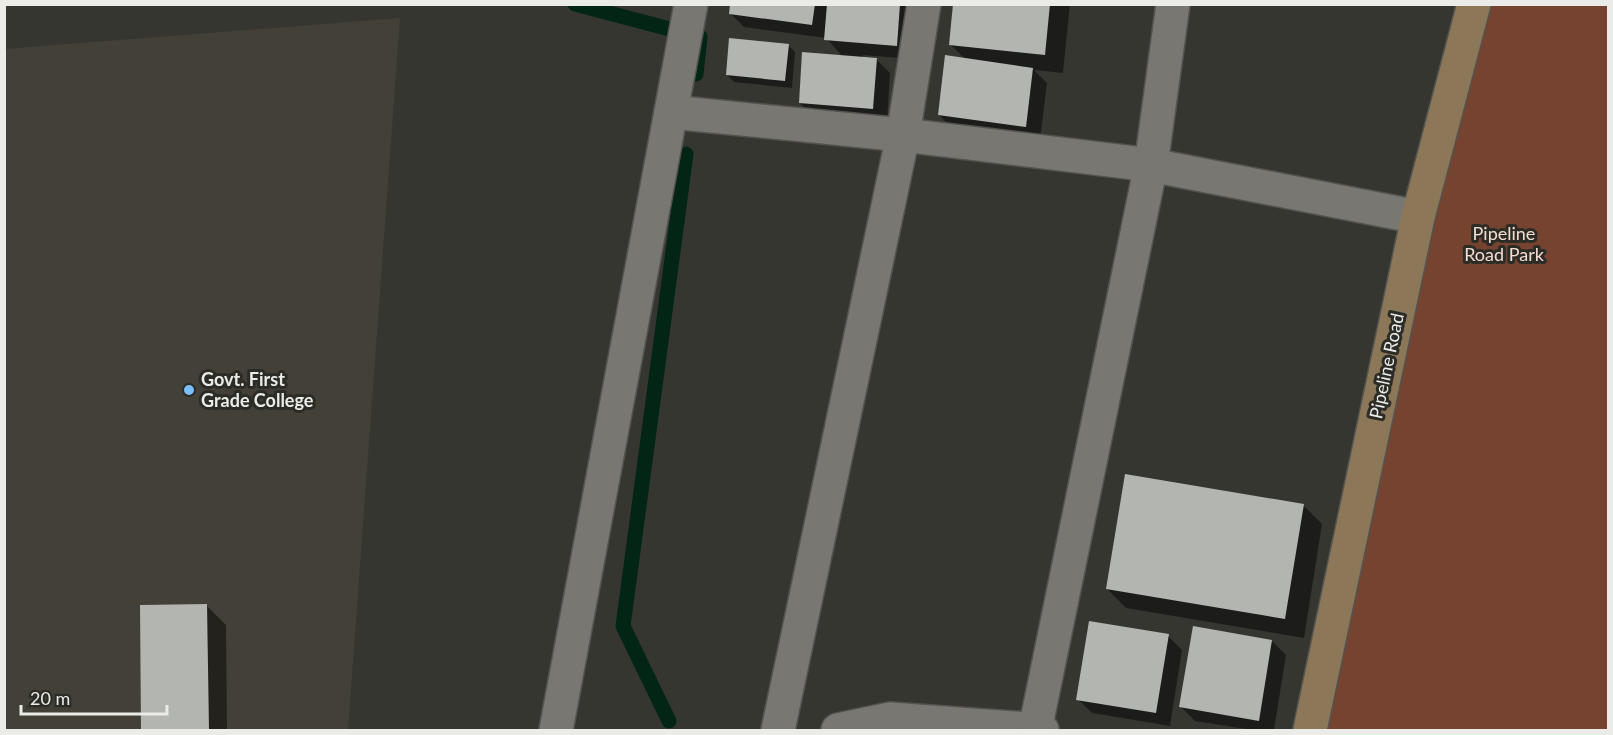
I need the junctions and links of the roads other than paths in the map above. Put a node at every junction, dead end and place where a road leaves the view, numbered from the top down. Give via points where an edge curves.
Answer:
1 (924, 4) edge
2 (1173, 4) edge
3 (1474, 4) edge
4 (690, 7) edge
5 (671, 112) junction
6 (903, 135) junction
7 (1150, 165) junction
8 (1418, 217) junction
9 (889, 725) edge
10 (565, 729) edge
11 (778, 730) edge
12 (838, 730) edge
13 (1035, 730) edge
14 (1042, 730) edge
15 (1310, 730) edge

1 - 6 street
2 - 7 street
3 - 8 main road, Pipeline Road
4 - 5 street
5 - 6 street
5 - 10 street
6 - 7 street
6 - 11 street
7 - 8 street
7 - 13 street
8 - 15 main road, Pipeline Road
9 - 12 street
9 - 13 street
13 - 14 street

